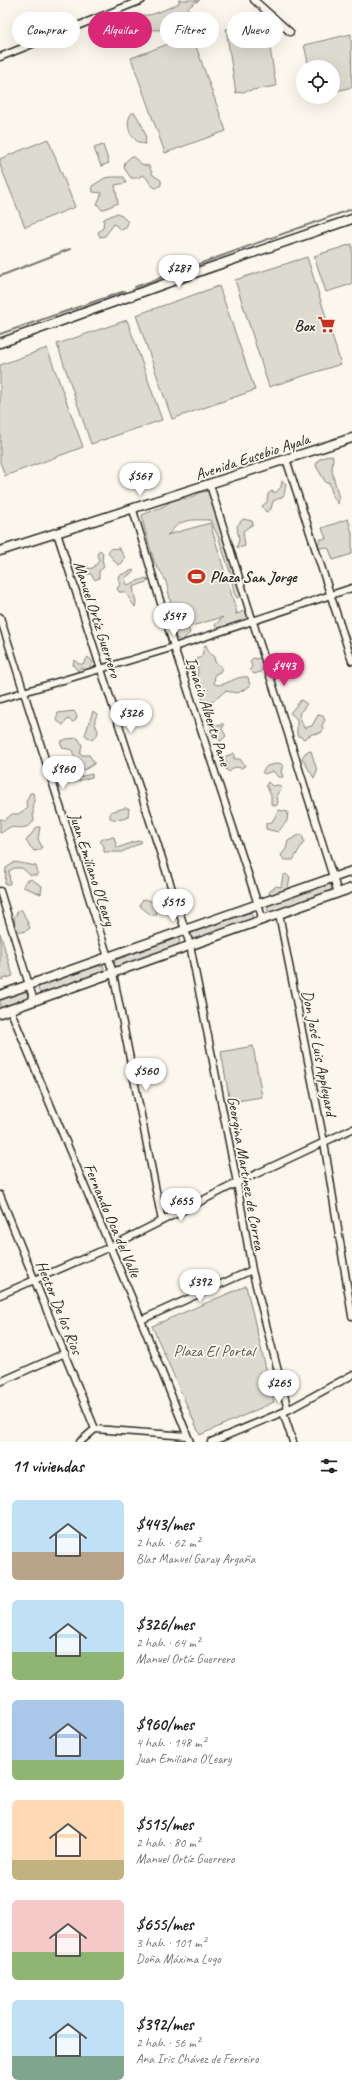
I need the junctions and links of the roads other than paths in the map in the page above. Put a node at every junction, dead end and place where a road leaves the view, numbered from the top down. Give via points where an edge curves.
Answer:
1 (142, 0) edge
2 (254, 0) edge
3 (290, 32) dead end
4 (0, 57) edge
5 (352, 219) edge
6 (0, 343) edge
7 (352, 438) edge
8 (286, 459) junction
9 (210, 485) junction
10 (133, 510) junction
11 (57, 533) junction
12 (0, 551) edge
13 (352, 588) edge
14 (330, 595) junction
15 (0, 617) edge
16 (253, 619) junction
17 (174, 647) junction
18 (352, 661) edge
19 (100, 668) junction
20 (23, 692) junction
21 (0, 700) edge
22 (352, 870) edge
23 (334, 877) junction
24 (352, 888) edge
25 (0, 891) edge
26 (338, 893) junction
27 (258, 904) junction
28 (279, 914) junction
29 (263, 920) junction
30 (184, 930) junction
31 (189, 943) junction
32 (107, 957) junction
33 (112, 970) junction
34 (29, 985) junction
35 (0, 995) edge
36 (34, 1001) junction
37 (10, 1009) junction
38 (0, 1013) edge
39 (352, 1129) edge
40 (324, 1142) junction
41 (237, 1183) junction
42 (0, 1196) edge
43 (162, 1221) junction
44 (110, 1247) junction
45 (252, 1270) junction
46 (35, 1279) junction
47 (0, 1294) edge
48 (352, 1316) edge
49 (141, 1320) junction
50 (65, 1353) junction
51 (352, 1375) edge
52 (0, 1382) edge
53 (286, 1411) junction
54 (95, 1429) junction
55 (189, 1439) edge
56 (80, 1442) edge
57 (211, 1442) edge
58 (293, 1442) edge

1 - 4 street
2 - 3 street
5 - 6 street
7 - 8 street, Avenida Eusebio Ayala
8 - 9 street, Avenida Eusebio Ayala
8 - 14 street
9 - 10 street, Avenida Eusebio Ayala
9 - 16 street
10 - 11 street, Avenida Eusebio Ayala
10 - 17 street, Ignacio Alberto Pane
11 - 12 street, Avenida Eusebio Ayala
11 - 19 street, Manuel Ortíz Guerrero
13 - 14 street
14 - 16 street
14 - 18 street
15 - 20 street, Juan Emiliano O'Leary
16 - 17 street
16 - 23 street
17 - 19 street
17 - 27 street, Ignacio Alberto Pane
19 - 20 street
19 - 30 street, Manuel Ortíz Guerrero
20 - 21 street
20 - 32 street, Juan Emiliano O'Leary
22 - 23 street
23 - 26 street
23 - 27 street
24 - 26 street
25 - 34 street
26 - 28 street
27 - 29 street, Ignacio Alberto Pane
27 - 30 street
28 - 29 street
28 - 40 street, Don José Luis Appleyard
29 - 31 street
30 - 31 street, Manuel Ortíz Guerrero
30 - 32 street
31 - 33 street
31 - 41 street, Georgina Martínez de Correa
32 - 33 street, Juan Emiliano O'Leary
32 - 34 street
33 - 36 street
33 - 43 street, Juan Emiliano O'Leary
34 - 35 street
34 - 36 street
36 - 37 street
37 - 38 street
37 - 44 street, Fernando Oca del Valle
39 - 40 street
40 - 41 street
40 - 48 street, Don José Luis Appleyard
41 - 43 street
41 - 45 street, Georgina Martínez de Correa
42 - 46 street, Hector De los Rios
43 - 44 street
44 - 46 street
44 - 49 street, Fernando Oca del Valle
45 - 49 street
45 - 53 street, Georgina Martínez de Correa
46 - 47 street
46 - 50 street, Hector De los Rios
49 - 55 street, Fernando Oca del Valle
50 - 52 street
50 - 54 street, Hector De los Rios
51 - 53 street
53 - 57 street
53 - 58 street, Georgina Martínez de Correa
54 - 55 street
54 - 56 street

